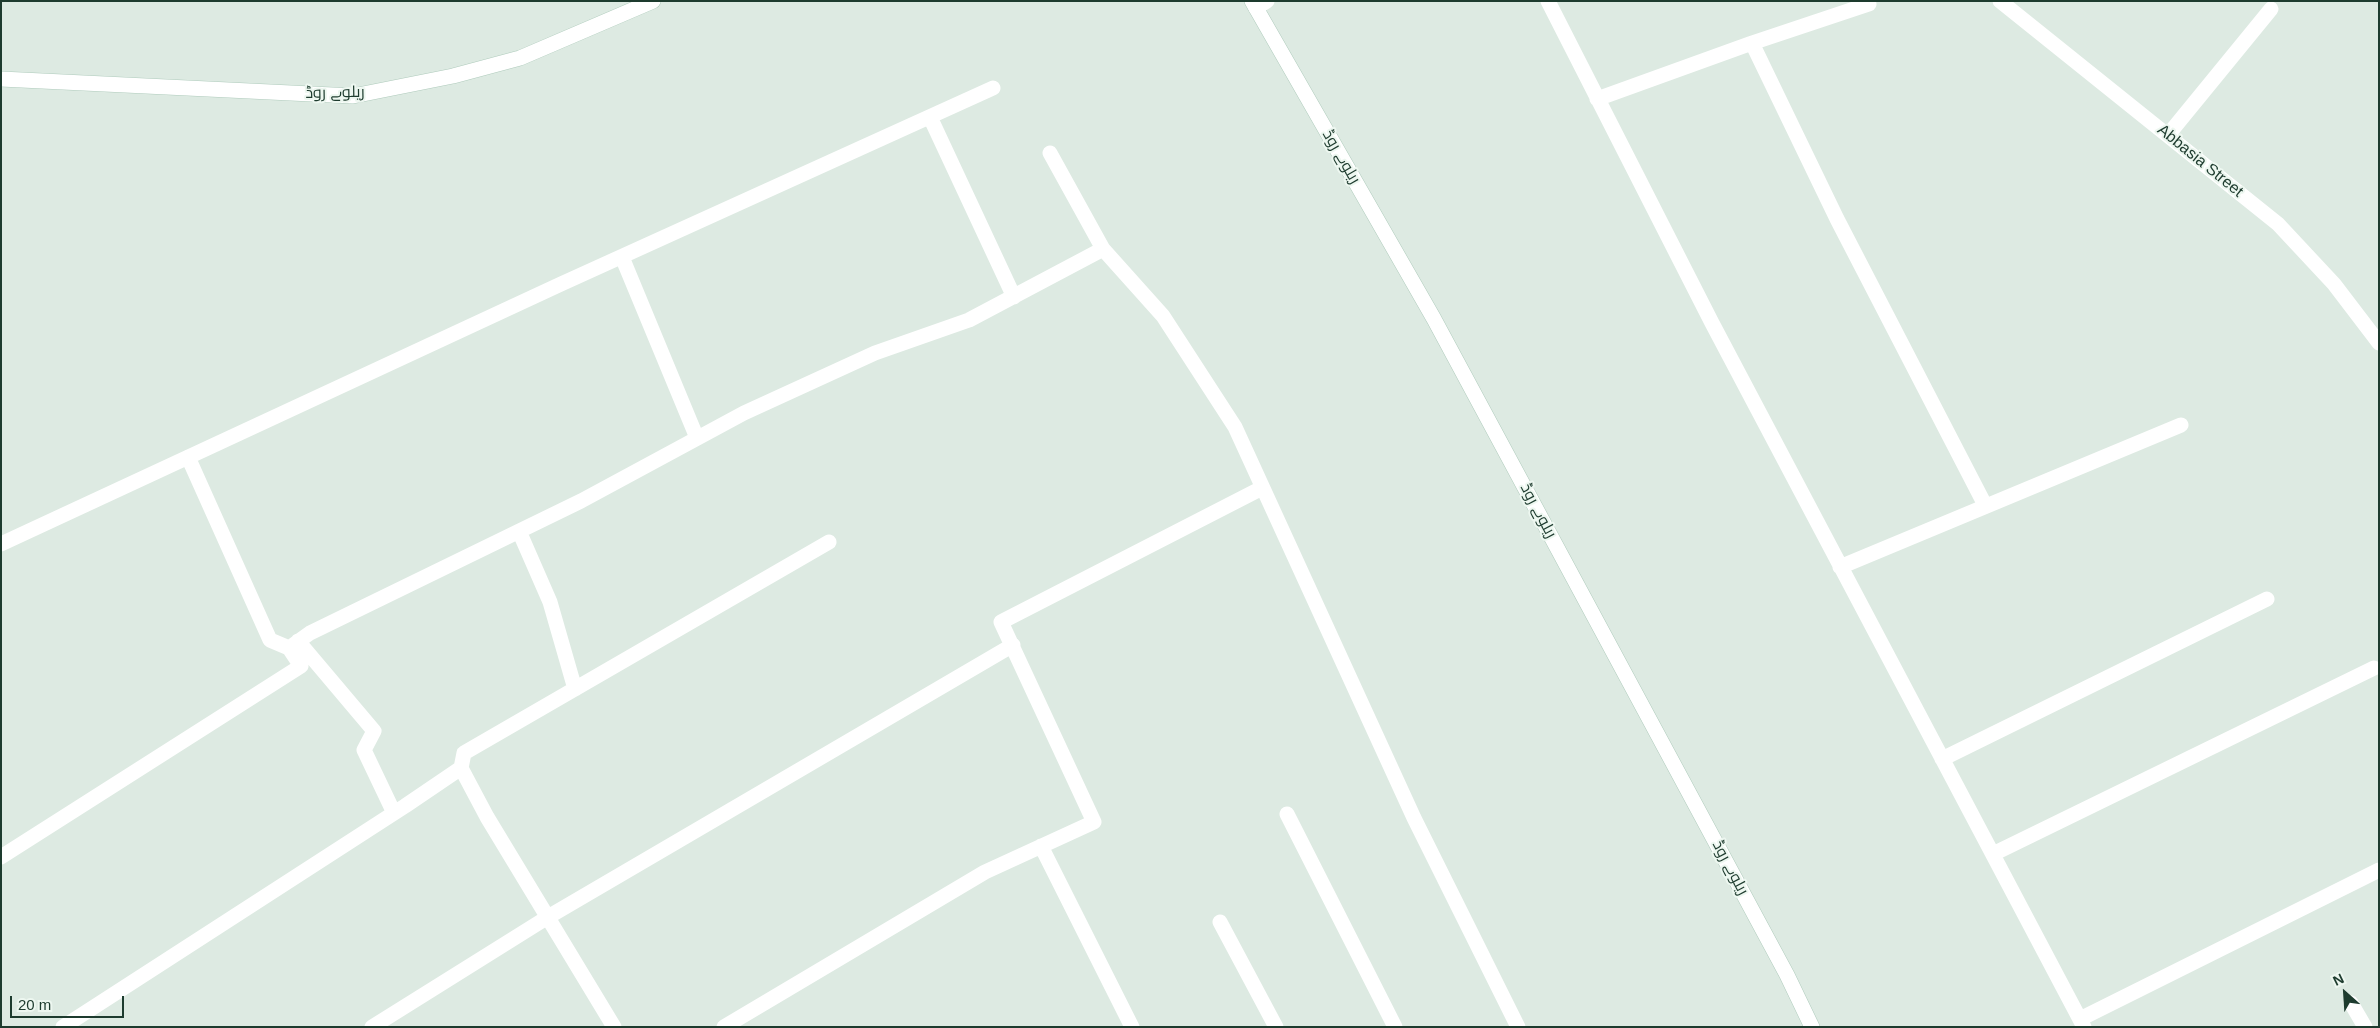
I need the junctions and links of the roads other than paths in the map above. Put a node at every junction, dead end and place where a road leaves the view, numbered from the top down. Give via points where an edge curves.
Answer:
1 (653, 1) edge
2 (1548, 1) edge
3 (2000, 1) edge
4 (1258, 3) edge
5 (1869, 4) dead end
6 (2271, 10) dead end
7 (1752, 43) junction
8 (1, 79) edge
9 (993, 88) dead end
10 (1598, 99) junction
11 (930, 117) junction
12 (2168, 135) junction
13 (1050, 153) dead end
14 (1104, 249) junction
15 (622, 257) junction
16 (1014, 297) junction
17 (2379, 343) edge
18 (2181, 425) dead end
19 (697, 438) junction
20 (188, 457) junction
21 (1262, 488) junction
22 (1985, 505) junction
23 (519, 531) junction
24 (829, 542) dead end
25 (1, 544) edge
26 (1840, 567) junction
27 (2267, 599) dead end
28 (294, 644) junction
29 (1013, 645) junction
30 (2374, 668) dead end
31 (575, 689) junction
32 (1942, 759) junction
33 (460, 768) junction
34 (394, 813) junction
35 (1287, 814) dead end
36 (1041, 846) junction
37 (1993, 854) junction
38 (1, 857) edge
39 (2379, 870) edge
40 (548, 917) junction
41 (1220, 922) dead end
42 (2351, 1003) dead end
43 (2082, 1023) edge
44 (62, 1027) edge
45 (372, 1027) edge
46 (614, 1027) edge
47 (724, 1027) edge
48 (1132, 1027) edge
49 (1276, 1027) edge
50 (1395, 1027) edge
51 (1518, 1027) edge
52 (1812, 1027) edge
53 (2365, 1027) edge

1 - 8 street, ریلوے روڈ via 520,58 453,76 353,96
2 - 10 street
3 - 12 street, Abbasia Street
4 - 52 street, ریلوے روڈ via 1434,319 1783,966
5 - 7 street
6 - 12 street
7 - 10 street
7 - 22 street via 1837,218
9 - 11 street
10 - 26 street
11 - 15 street
11 - 16 street
12 - 17 street, Abbasia Street via 2278,224 2334,284
13 - 14 street
14 - 16 street
14 - 21 street via 1163,316 1235,427
15 - 19 street
15 - 20 street
16 - 19 street via 969,320 875,353
18 - 22 street
19 - 23 street
20 - 25 street
20 - 28 street via 270,640
21 - 29 street via 1001,622
21 - 51 street via 1414,818
22 - 26 street
23 - 28 street via 318,629
23 - 31 street via 550,602
24 - 31 street
26 - 32 street
27 - 32 street
28 - 34 street via 374,731 364,750
28 - 38 street via 301,666
29 - 36 street via 1094,822
29 - 40 street
30 - 37 street
31 - 33 street via 464,753
32 - 37 street
33 - 34 street
33 - 40 street
34 - 44 street
35 - 50 street
36 - 47 street via 986,872
36 - 48 street
37 - 43 street
39 - 43 street
40 - 45 street
40 - 46 street
41 - 49 street
42 - 53 street

